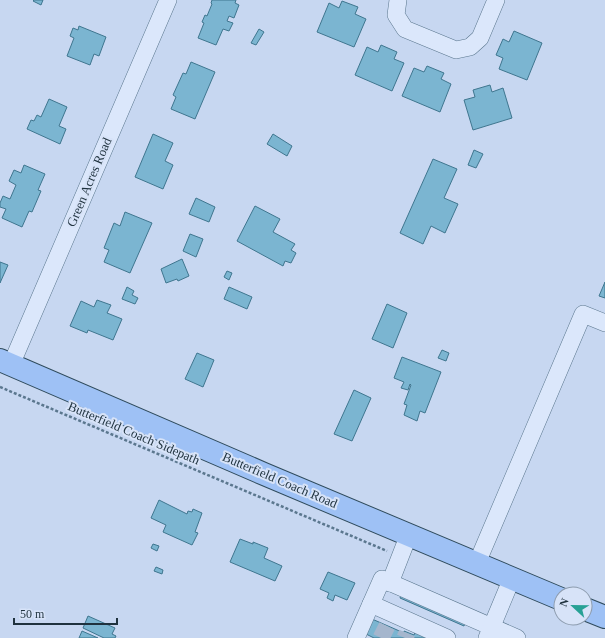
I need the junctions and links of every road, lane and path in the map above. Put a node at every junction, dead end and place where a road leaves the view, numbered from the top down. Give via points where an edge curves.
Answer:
1 (168, 0) edge
2 (398, 0) edge
3 (496, 0) edge
4 (605, 323) edge
5 (6, 362) edge
6 (0, 387) edge
7 (409, 534) junction
8 (393, 554) dead end
9 (477, 563) junction
10 (512, 578) junction
11 (390, 583) junction
12 (553, 596) edge
13 (372, 604) junction
14 (430, 606) junction
15 (593, 612) edge
16 (605, 617) edge
17 (418, 627) edge
18 (490, 633) edge
19 (356, 638) edge
20 (517, 638) edge

1 - 5 street, Green Acres Road
2 - 3 street via 396,15 405,29 456,50 470,47 480,38
4 - 9 street via 583,314
5 - 7 main road, Butterfield Coach Road
6 - 8 path, Butterfield Coach Sidepath
7 - 9 main road, Butterfield Coach Road
7 - 11 street
9 - 10 main road, Butterfield Coach Road
10 - 12 main road, Butterfield Coach Road
10 - 18 street
11 - 13 street via 382,579
11 - 14 street
13 - 17 street
13 - 19 street
14 - 17 street
14 - 17 street
14 - 18 street
15 - 16 main road
18 - 20 street

